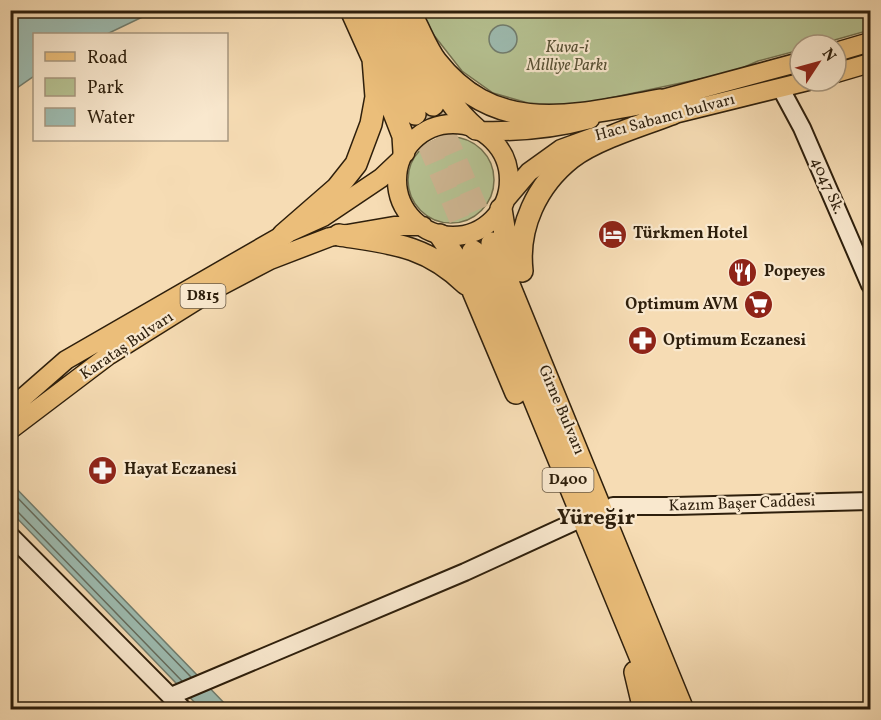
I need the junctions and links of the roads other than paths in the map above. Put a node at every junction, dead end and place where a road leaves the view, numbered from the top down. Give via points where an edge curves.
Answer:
1 (351, 10) edge
2 (371, 10) edge
3 (393, 10) edge
4 (412, 15) edge
5 (870, 42) edge
6 (848, 48) edge
7 (373, 59) junction
8 (870, 63) edge
9 (788, 66) edge
10 (848, 69) edge
11 (788, 86) edge
12 (781, 88) junction
13 (666, 107) junction
14 (478, 130) junction
15 (402, 156) junction
16 (503, 204) junction
17 (431, 231) junction
18 (283, 235) junction
19 (339, 235) junction
20 (870, 285) edge
21 (524, 287) junction
22 (473, 291) junction
23 (10, 409) edge
24 (10, 430) edge
25 (870, 501) edge
26 (613, 506) junction
27 (576, 521) junction
28 (10, 535) edge
29 (605, 568) junction
30 (634, 587) junction
31 (174, 694) junction
32 (184, 710) edge
33 (645, 710) edge
34 (662, 710) edge
35 (683, 710) edge

1 - 7 highway
2 - 3 highway via 424,110
4 - 13 highway via 435,59 449,75 463,89 506,111 555,117
4 - 14 highway via 446,97
5 - 6 main road
7 - 15 highway via 403,136
7 - 18 highway via 376,97 356,164 337,189
8 - 10 main road
9 - 13 main road, Hacı Sabancı bulvarı
11 - 12 main road, Hacı Sabancı bulvarı
12 - 13 main road, Hacı Sabancı bulvarı
12 - 20 main road, 4047 Sk.
13 - 14 main road, Hacı Sabancı bulvarı via 560,127 514,132
13 - 16 main road, Hacı Sabancı bulvarı via 561,149 529,172
13 - 21 highway via 573,157 554,174 537,196 528,217 523,239
14 - 15 main road via 455,124 433,128 416,138
14 - 16 main road via 496,145 506,162 509,178
15 - 17 main road via 397,172 398,190 407,212
15 - 18 main road, Karataş Bulvarı / D815 via 381,178 323,217
16 - 17 main road via 491,221 475,232 453,236
16 - 21 highway via 506,240
17 - 19 main road, Karataş Bulvarı / D815 via 394,226
17 - 22 highway via 465,272
18 - 23 main road, Karataş Bulvarı / D815 via 66,360
19 - 22 highway via 412,248 458,276
19 - 24 main road, Karataş Bulvarı / D815 via 270,260 213,290 109,354
21 - 26 highway
22 - 27 highway via 563,502
25 - 26 main road, Kazım Başer Caddesi
26 - 30 highway
27 - 29 highway
27 - 31 main road
28 - 31 main road
29 - 30 highway, Girne Bulvarı / D400 via 482,247
29 - 33 highway
29 - 34 highway, Girne Bulvarı / D400
30 - 35 highway, Girne Bulvarı / D400
31 - 32 main road

